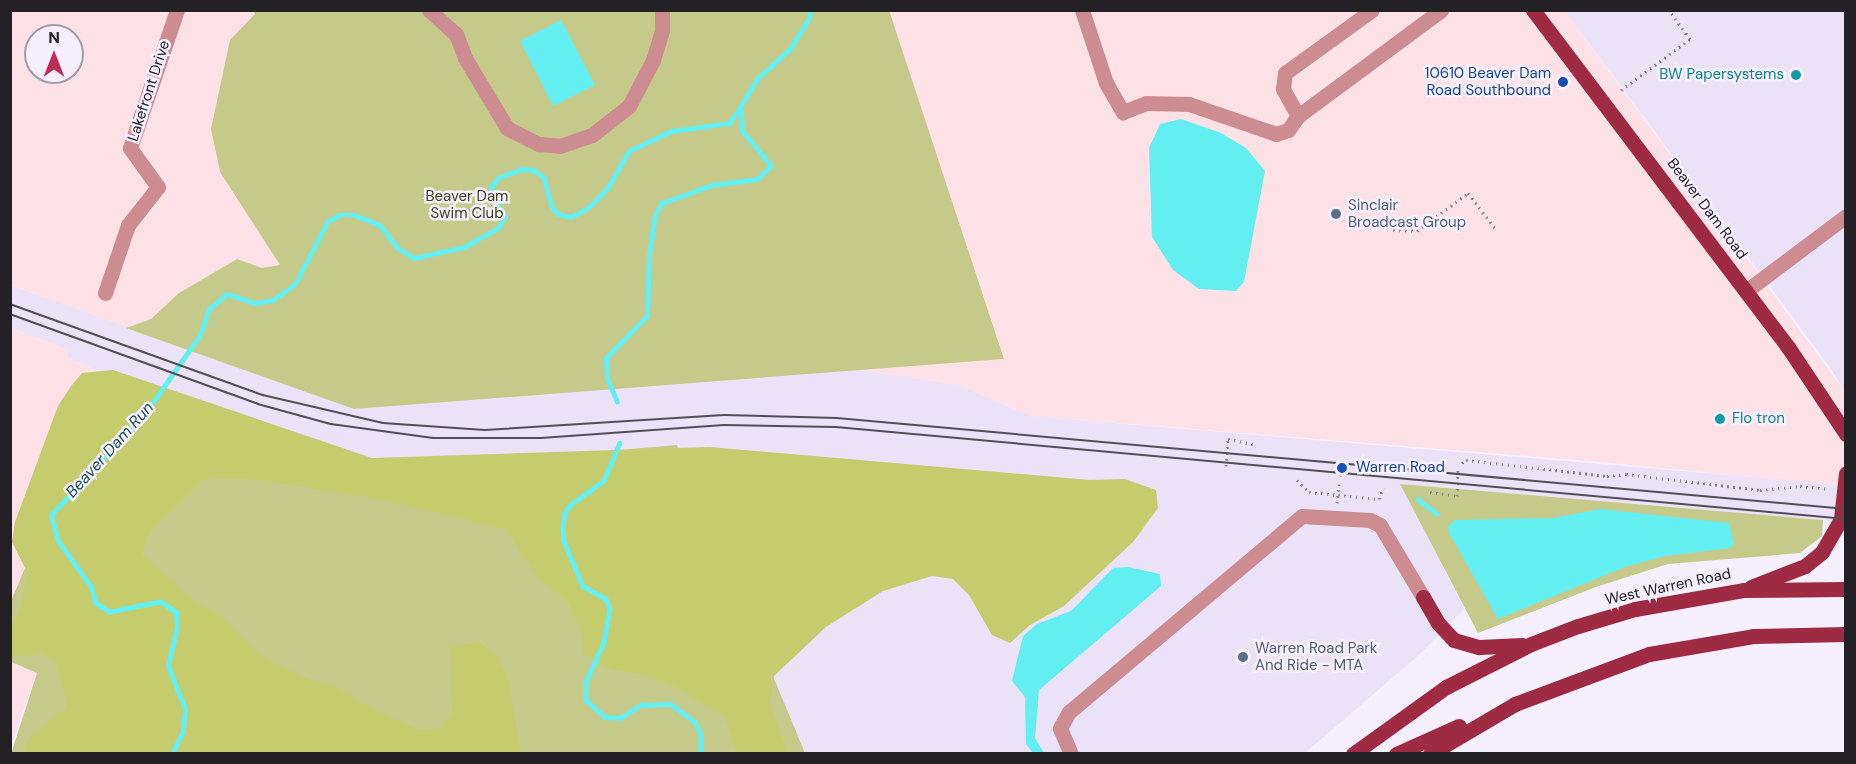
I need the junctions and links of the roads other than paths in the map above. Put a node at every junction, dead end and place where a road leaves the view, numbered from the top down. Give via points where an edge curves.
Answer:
1 (177, 10) edge
2 (429, 10) edge
3 (662, 10) edge
4 (1082, 10) edge
5 (1372, 10) edge
6 (1441, 10) edge
7 (1533, 10) edge
8 (1298, 116) junction
9 (1845, 216) edge
10 (1746, 291) junction
11 (105, 293) dead end
12 (1845, 434) edge
13 (1845, 473) edge
14 (1845, 589) edge
15 (1744, 590) junction
16 (1423, 597) joint
17 (1845, 634) edge
18 (1531, 644) junction
19 (1515, 704) junction
20 (1071, 753) edge
21 (1353, 753) edge
22 (1396, 753) edge
23 (1430, 753) edge

1 - 11 street, Lakefront Drive via 130,148 158,187 128,225
2 - 3 street via 456,34 465,57 507,128 539,144 560,146 592,135 629,106 653,60 662,30
4 - 8 street via 1106,83 1123,112 1146,103 1189,104 1276,134 1288,130
5 - 8 street via 1285,74 1283,89
6 - 8 street
7 - 10 main road, Beaver Dam Road
9 - 10 street
10 - 12 main road, Beaver Dam Road
13 - 15 main road via 1841,519 1822,552 1805,566
14 - 15 main road, West Warren Road
15 - 18 main road, West Warren Road via 1635,609
16 - 18 main road via 1438,623 1454,640 1479,647
16 - 20 street via 1380,525 1370,520 1302,516 1069,712 1060,728
17 - 19 main road via 1754,636 1704,643 1597,671
18 - 21 main road, West Warren Road via 1446,687
19 - 22 main road
19 - 23 main road

